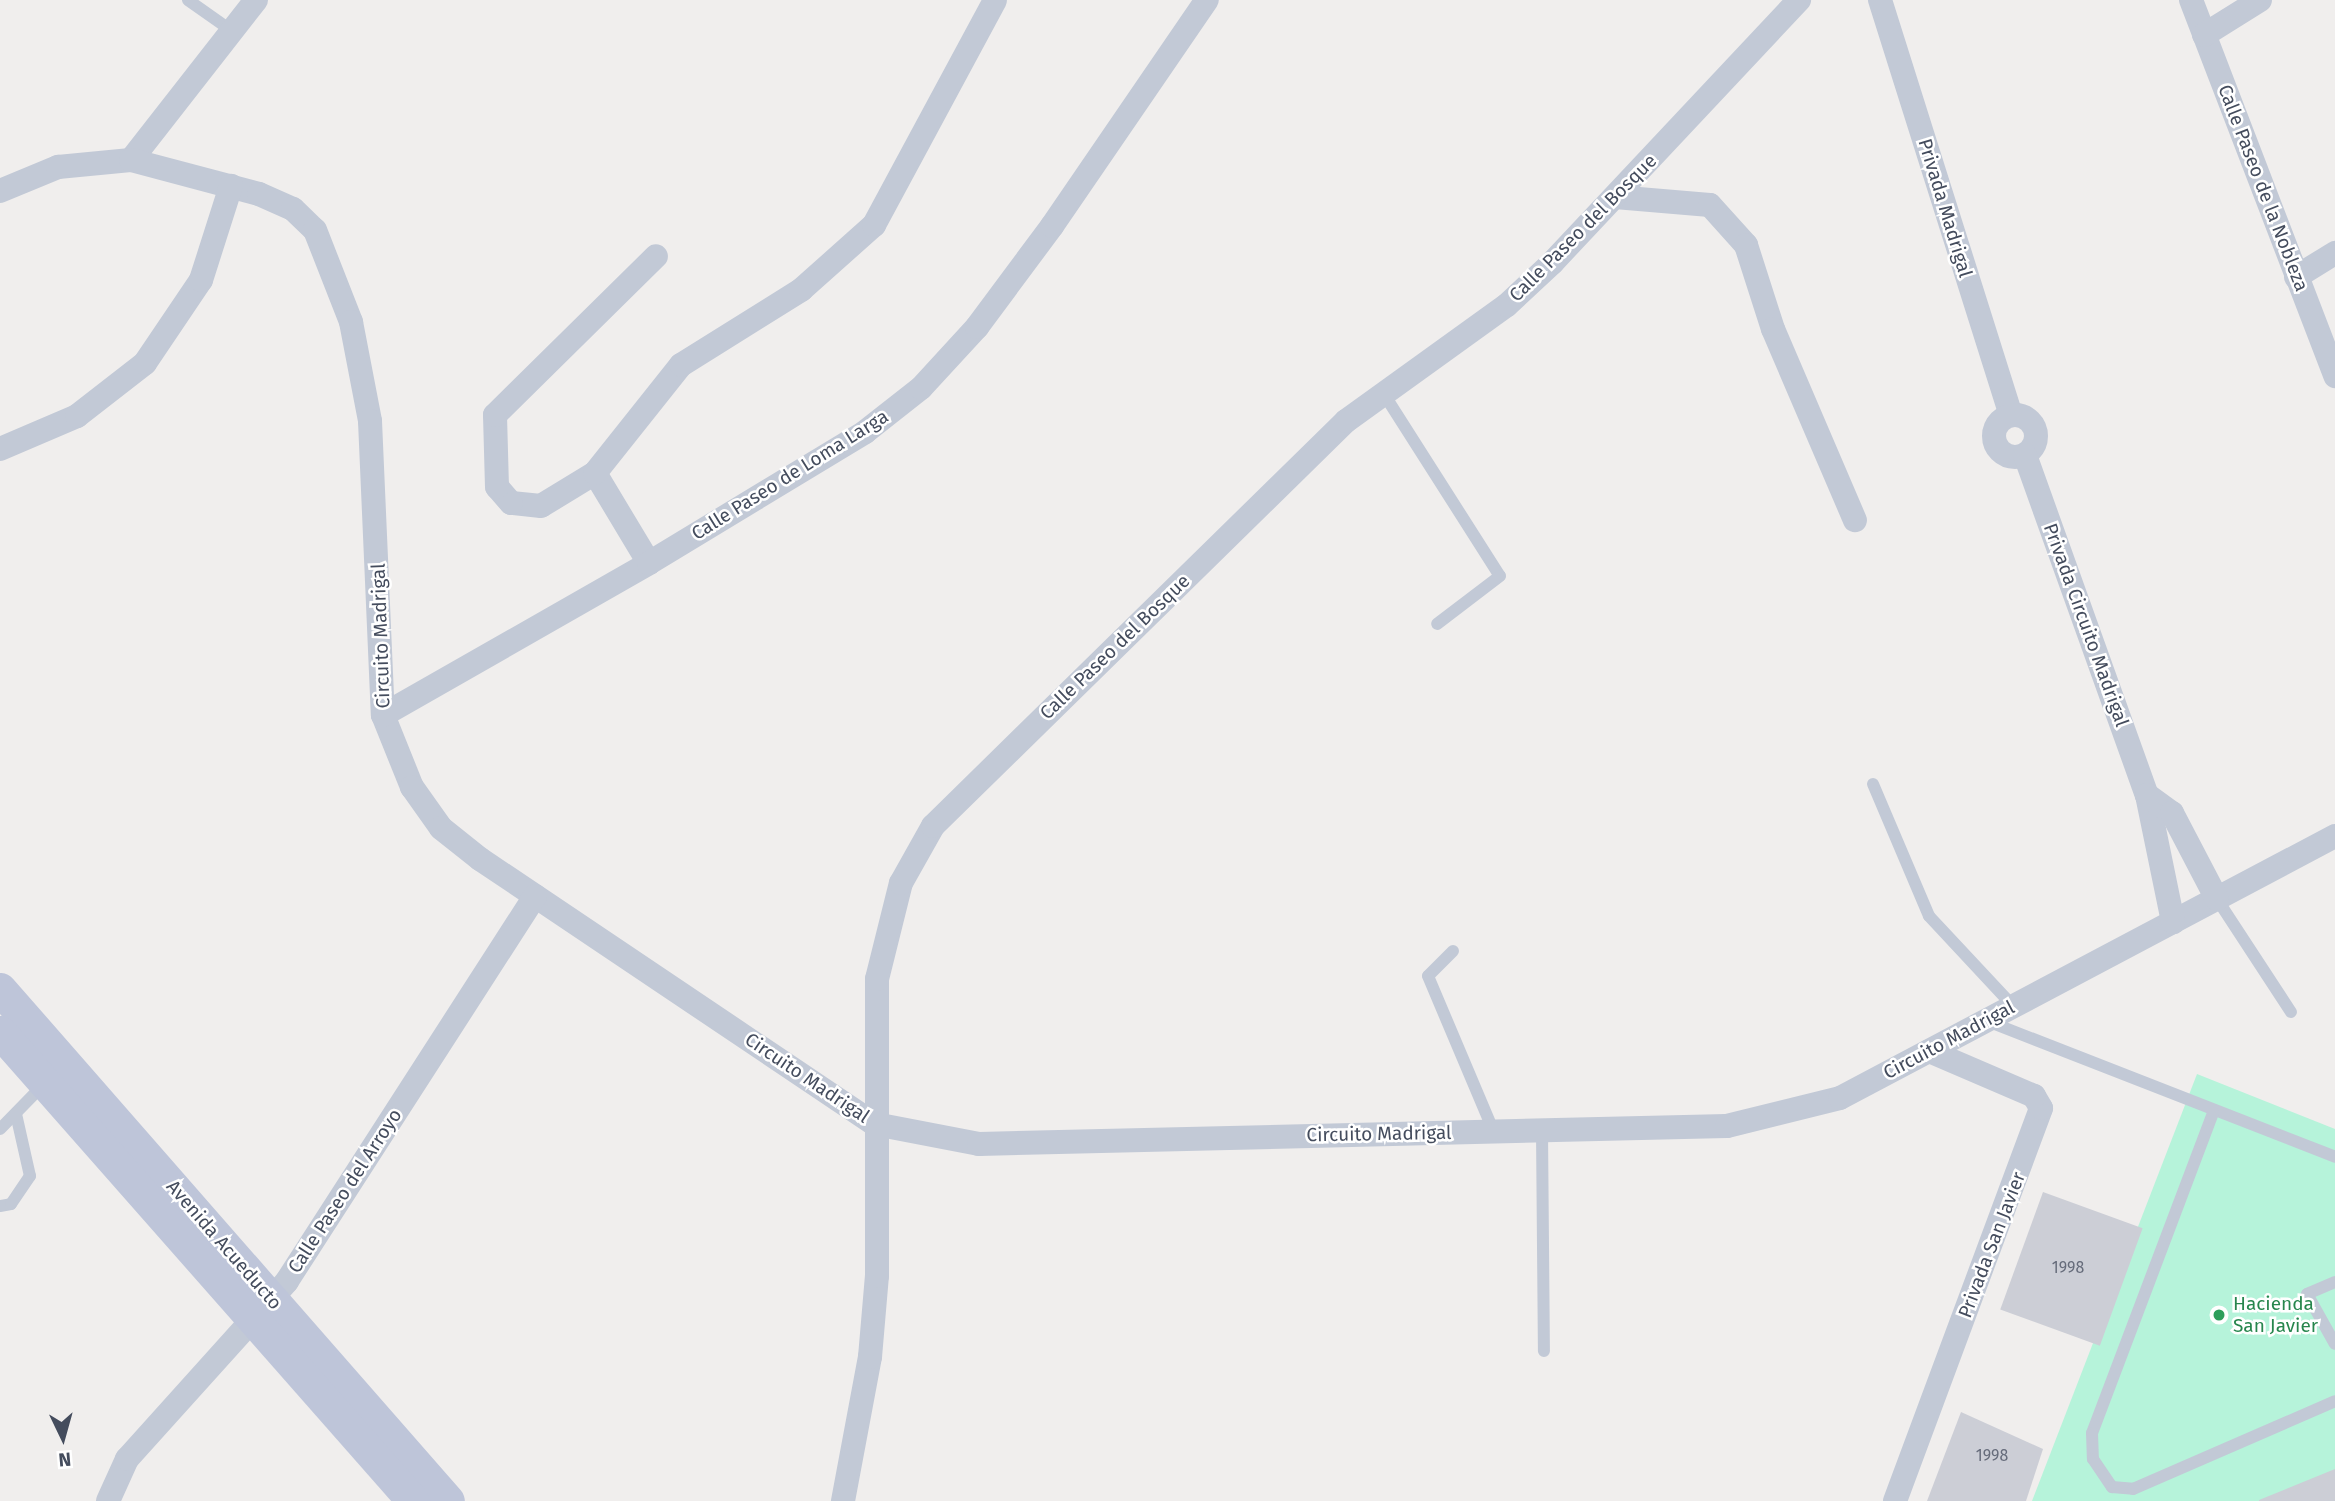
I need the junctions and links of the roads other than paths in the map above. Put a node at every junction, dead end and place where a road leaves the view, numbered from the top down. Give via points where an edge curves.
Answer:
1 (188, 0) edge
2 (257, 0) edge
3 (995, 0) edge
4 (1207, 0) edge
5 (1799, 0) edge
6 (1880, 0) edge
7 (2191, 0) edge
8 (2260, 0) edge
9 (232, 31) junction
10 (2204, 35) junction
11 (131, 160) junction
12 (231, 186) junction
13 (0, 191) edge
14 (1615, 197) junction
15 (2335, 253) edge
16 (656, 257) dead end
17 (2296, 277) junction
18 (2335, 376) edge
19 (1382, 390) junction
20 (0, 449) edge
21 (2025, 455) joint
22 (595, 473) junction
23 (1854, 520) dead end
24 (649, 563) junction
25 (1437, 624) dead end
26 (383, 715) junction
27 (1873, 784) dead end
28 (2147, 795) junction
29 (2335, 836) edge
30 (535, 896) junction
31 (2217, 899) junction
32 (2173, 922) junction
33 (1453, 951) dead end
34 (0, 989) edge
35 (2013, 1006) junction
36 (2291, 1012) dead end
37 (1986, 1021) junction
38 (0, 1032) edge
39 (1929, 1051) junction
40 (45, 1082) junction
41 (2213, 1113) junction
42 (16, 1114) junction
43 (875, 1124) junction
44 (0, 1129) edge
45 (1542, 1131) junction
46 (1494, 1132) junction
47 (2335, 1157) edge
48 (0, 1206) edge
49 (2335, 1282) edge
50 (262, 1309) junction
51 (2335, 1344) edge
52 (1544, 1351) dead end
53 (2335, 1401) edge
54 (108, 1501) edge
55 (413, 1501) edge
56 (448, 1501) edge
57 (842, 1501) edge
58 (1895, 1501) edge

1 - 9 lane
2 - 9 street
3 - 22 street via 874,225 801,290 681,365
4 - 24 street, Calle Paseo de Loma Larga via 1044,237 977,327 921,388 865,432
5 - 14 street, Calle Paseo del Bosque
6 - 21 street, Privada Madrigal via 2011,415 1997,426 1995,443 2007,456
7 - 10 street, Calle Paseo de la Nobleza
8 - 10 street
9 - 11 street
10 - 17 street, Calle Paseo de la Nobleza
11 - 12 street, Circuito Madrigal
11 - 13 street, Circuito Madrigal via 58,167
12 - 20 street via 201,280 145,363 77,416
12 - 26 street, Circuito Madrigal via 293,209 315,229 347,310 377,495
14 - 19 street, Calle Paseo del Bosque via 1507,304
14 - 23 street via 1710,205 1746,244 1773,329
15 - 17 street
16 - 22 street via 495,415 497,487 511,503 541,506
17 - 18 street, Calle Paseo de la Nobleza
19 - 25 lane via 1500,576
19 - 43 street, Calle Paseo del Bosque via 933,826 901,883 880,966
21 - 28 street, Privada Circuito Madrigal
22 - 24 street
24 - 26 street, Calle Paseo de Loma Larga
26 - 30 street, Circuito Madrigal via 412,787 441,828
27 - 35 lane via 1929,916
28 - 31 street via 2172,813
28 - 32 street, Privada Circuito Madrigal
29 - 31 street, Circuito Madrigal
30 - 43 street, Circuito Madrigal
30 - 50 street, Calle Paseo del Arroyo
31 - 32 street, Circuito Madrigal
31 - 36 lane
32 - 35 street, Circuito Madrigal
33 - 46 lane via 1428,976
34 - 50 main road, Avenida Acueducto
35 - 37 street, Circuito Madrigal
37 - 39 street, Circuito Madrigal
37 - 41 lane
38 - 40 main road, Avenida Acueducto
39 - 45 street, Circuito Madrigal via 1840,1098 1727,1126
39 - 58 street, Privada San Javier via 2034,1096 2041,1108
40 - 42 lane
40 - 50 main road, Avenida Acueducto
41 - 47 lane
41 - 53 lane via 2092,1433 2093,1459 2112,1487 2133,1489
42 - 44 lane
42 - 48 lane via 30,1176 11,1204
43 - 46 street, Circuito Madrigal via 979,1144
43 - 57 street, Calle Paseo del Bosque via 871,1343
45 - 46 street, Circuito Madrigal
45 - 52 lane
49 - 51 lane via 2307,1294
50 - 54 street, Calle Paseo del Arroyo via 127,1459
50 - 55 main road, Avenida Acueducto
50 - 56 main road, Avenida Acueducto

